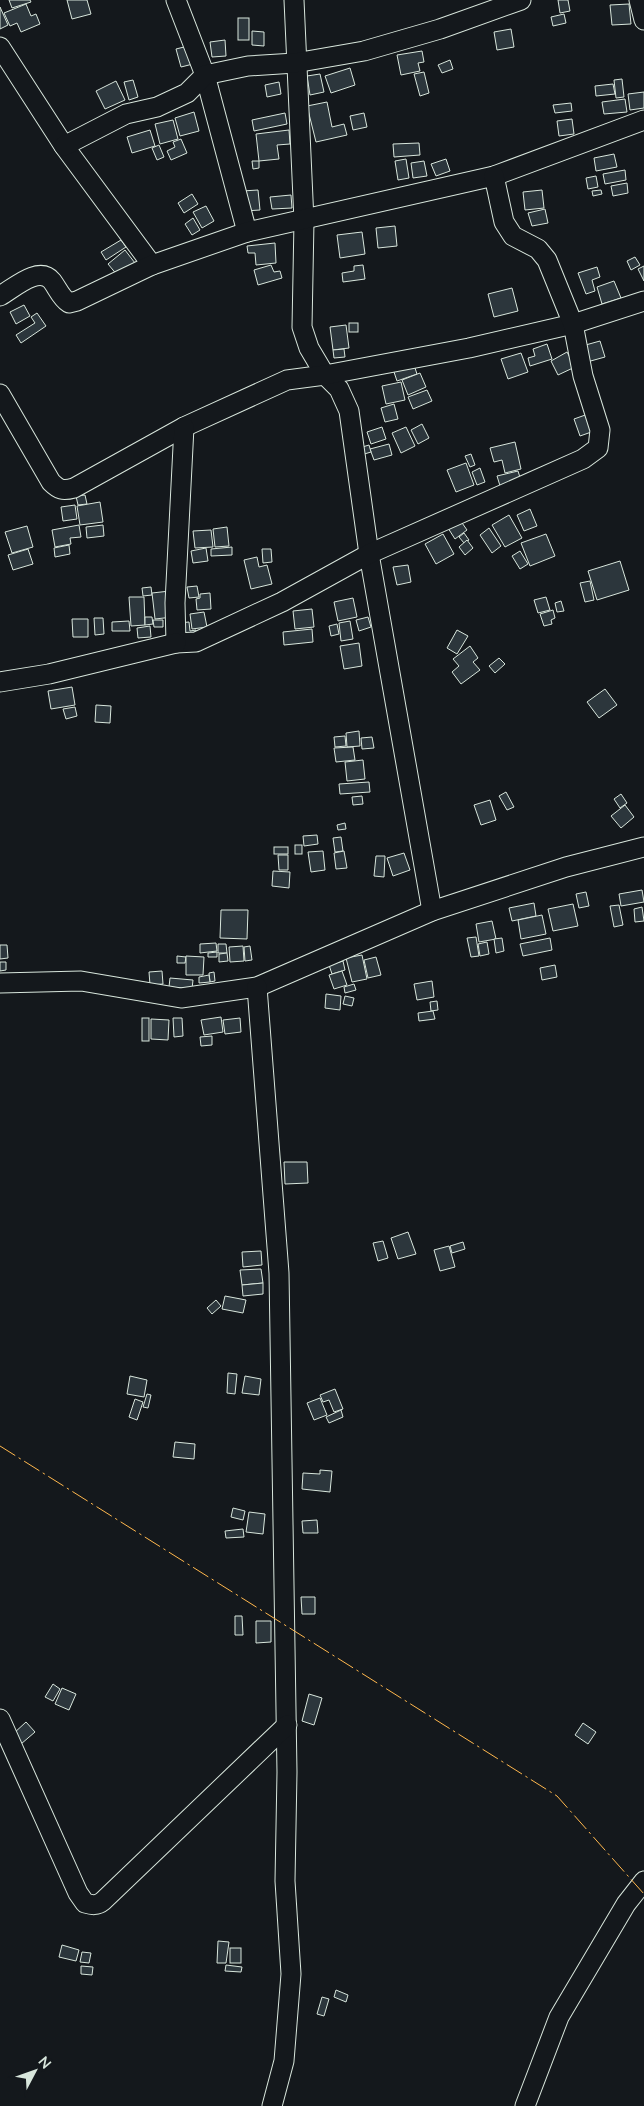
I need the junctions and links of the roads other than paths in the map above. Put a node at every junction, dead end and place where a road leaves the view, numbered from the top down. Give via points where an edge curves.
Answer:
1 (176, 0) edge
2 (294, 0) edge
3 (521, 0) edge
4 (639, 0) edge
5 (644, 20) edge
6 (0, 47) edge
7 (296, 63) junction
8 (205, 75) junction
9 (644, 120) edge
10 (64, 146) junction
11 (494, 176) junction
12 (304, 221) junction
13 (247, 232) junction
14 (152, 265) junction
15 (0, 296) edge
16 (644, 301) edge
17 (573, 324) junction
18 (325, 375) junction
19 (0, 394) edge
20 (184, 428) junction
21 (369, 554) junction
22 (176, 643) junction
23 (0, 682) edge
24 (644, 847) edge
25 (432, 911) junction
26 (0, 982) edge
27 (257, 988) junction
28 (0, 1719) edge
29 (286, 1725) junction
30 (644, 1881) edge
31 (272, 2106) edge
32 (525, 2106) edge

1 - 8 street
2 - 7 street
3 - 7 street via 364,51
4 - 5 street
6 - 10 street
7 - 8 street via 248,66
7 - 12 street
8 - 10 street via 187,93 157,107 126,114
8 - 13 street
9 - 11 street
10 - 14 street
11 - 12 street
11 - 17 street via 504,222 513,236 538,249 548,260
12 - 13 street
12 - 18 street via 302,326 309,348
13 - 14 street
14 - 15 street via 69,303 52,280 44,275 36,275
16 - 17 street
17 - 18 street via 469,348
17 - 21 street via 583,376 600,430 598,448 583,459
18 - 20 street via 287,380
18 - 21 street via 339,389 349,411
19 - 20 street via 51,482 64,491
20 - 22 street via 175,602
21 - 22 street via 282,602 196,642
21 - 25 street
22 - 23 street via 49,674
24 - 25 street via 566,867
25 - 27 street
26 - 27 street via 81,981 181,998
27 - 29 street via 279,1273
28 - 29 street via 78,1893 85,1903 91,1905 99,1905
29 - 31 street via 285,1881 291,1974 284,2061
30 - 32 street via 626,1904 559,2017

